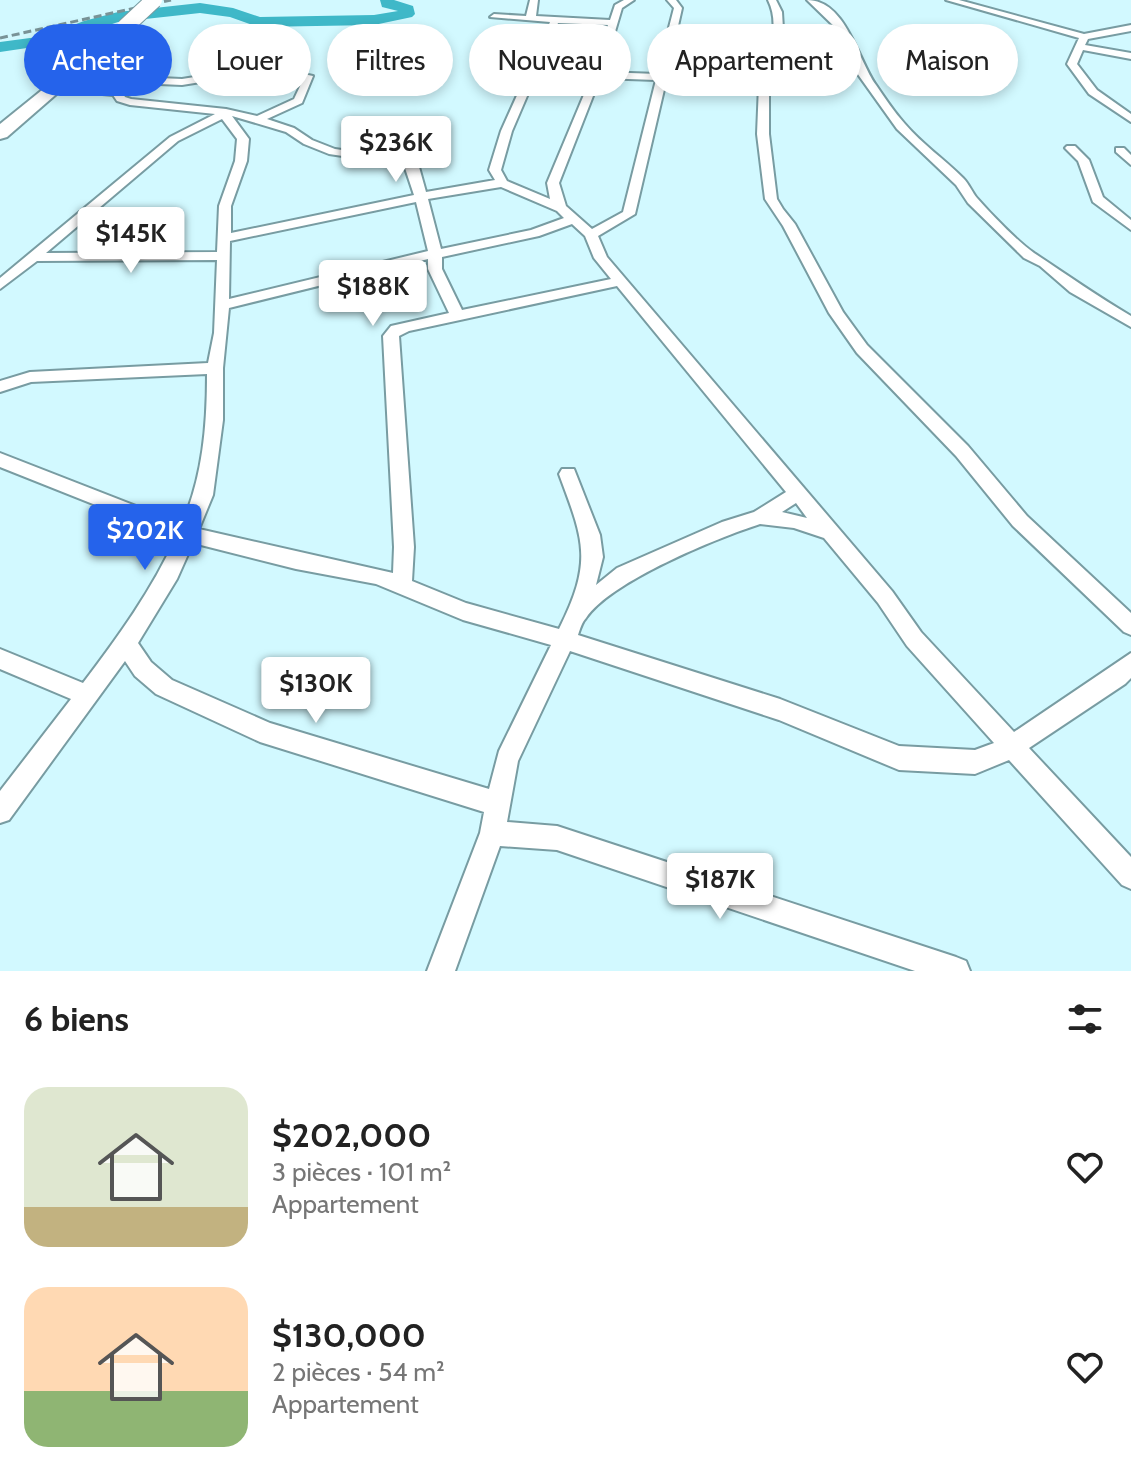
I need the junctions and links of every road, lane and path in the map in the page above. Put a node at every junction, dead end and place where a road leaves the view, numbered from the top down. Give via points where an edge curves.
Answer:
1 (154, 0) edge
2 (534, 0) edge
3 (630, 0) edge
4 (671, 0) edge
5 (772, 0) edge
6 (811, 0) edge
7 (950, 0) edge
8 (494, 17) dead end
9 (528, 19) junction
10 (555, 20) junction
11 (613, 23) joint
12 (128, 24) edge
13 (554, 24) edge
14 (674, 24) edge
15 (779, 24) edge
16 (1131, 28) edge
17 (1082, 42) junction
18 (1131, 56) edge
19 (172, 82) edge
20 (43, 96) edge
21 (119, 96) edge
22 (521, 96) edge
23 (589, 96) edge
24 (657, 96) edge
25 (764, 96) edge
26 (226, 112) junction
27 (259, 119) junction
28 (1131, 119) edge
29 (0, 133) edge
30 (1071, 148) dead end
31 (1120, 150) dead end
32 (1131, 162) edge
33 (503, 183) junction
34 (422, 198) junction
35 (565, 214) junction
36 (1131, 226) edge
37 (591, 235) junction
38 (225, 238) junction
39 (435, 252) junction
40 (225, 256) junction
41 (36, 257) junction
42 (621, 281) junction
43 (0, 285) edge
44 (223, 305) junction
45 (458, 317) junction
46 (1131, 322) edge
47 (215, 368) junction
48 (0, 387) edge
49 (0, 460) edge
50 (568, 474) dead end
51 (798, 493) junction
52 (760, 517) junction
53 (830, 532) junction
54 (188, 534) junction
55 (402, 584) junction
56 (579, 610) junction
57 (1131, 626) edge
58 (565, 640) junction
59 (126, 643) junction
60 (0, 659) edge
61 (1131, 663) edge
62 (85, 694) junction
63 (1012, 747) junction
64 (498, 805) junction
65 (0, 811) edge
66 (492, 833) junction
67 (1131, 876) edge
68 (441, 971) edge
69 (956, 971) edge

1 - 12 highway, bridge
2 - 9 street
3 - 11 street via 620,4
4 - 14 street via 678,8
5 - 15 street
6 - 46 street via 845,32 862,73 901,127 972,200 1029,255
7 - 17 street
8 - 9 street
9 - 10 street
10 - 11 street
10 - 13 street
16 - 17 street
17 - 18 street
17 - 28 street via 1074,70 1093,92
19 - 27 street via 264,69 309,78 298,101
20 - 29 highway
21 - 26 street via 130,102
22 - 33 street via 498,154 495,170
23 - 35 street via 553,183
24 - 37 street via 629,214
25 - 57 street via 771,199 836,313 862,349 962,451 1020,521
26 - 27 street
26 - 38 street via 243,139 225,206
26 - 41 street via 174,139
27 - 34 street via 333,152 408,162
30 - 36 street via 1083,160 1097,199
31 - 32 street
33 - 34 street
33 - 35 street
34 - 38 street
34 - 39 street
35 - 37 street
35 - 39 street via 534,233
37 - 42 street via 601,258
38 - 40 street
39 - 44 street
39 - 45 street via 435,269
40 - 41 street
40 - 44 street
41 - 43 street
42 - 45 street
42 - 51 street
44 - 47 street
45 - 55 street via 396,329 391,336
47 - 48 street via 30,377
47 - 54 street via 215,420 204,495
49 - 54 street
50 - 56 street via 591,535 593,557
51 - 52 street
51 - 53 street
52 - 53 street
52 - 56 street via 624,574
53 - 63 street via 914,639
54 - 55 street
54 - 59 street
55 - 58 street via 463,611
56 - 58 street
58 - 63 street via 780,710 899,758 975,762
58 - 64 street via 507,759
59 - 62 street
59 - 64 street via 143,669 164,687 268,734
60 - 62 street
61 - 63 street
62 - 65 street
63 - 67 street
64 - 66 street
66 - 68 street
66 - 69 street via 557,838

